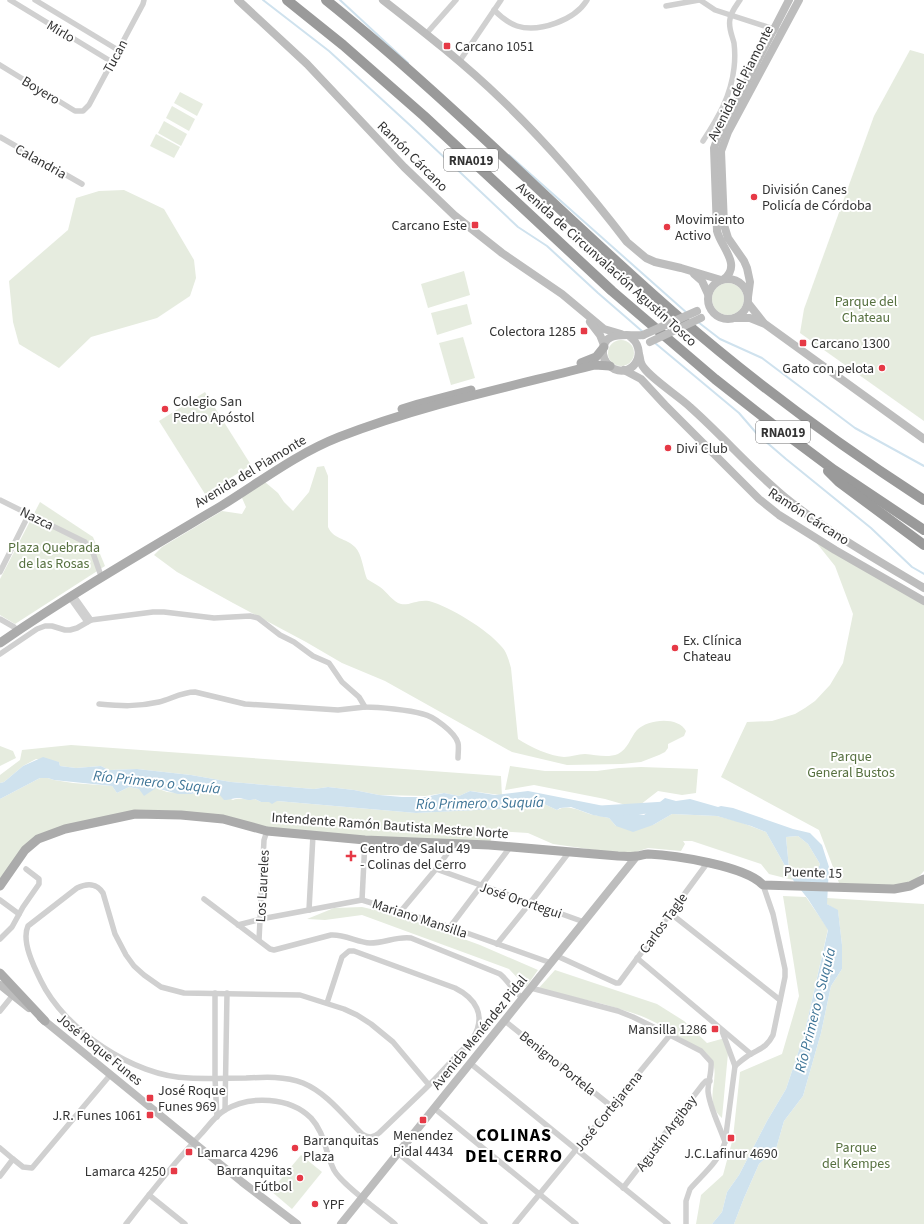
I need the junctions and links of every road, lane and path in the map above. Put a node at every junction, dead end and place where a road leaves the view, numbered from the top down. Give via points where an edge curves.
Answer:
1 (10, 0) edge
2 (36, 0) edge
3 (144, 0) edge
4 (238, 0) edge
5 (287, 0) edge
6 (326, 0) edge
7 (383, 0) edge
8 (456, 0) edge
9 (501, 0) edge
10 (587, 0) edge
11 (700, 0) edge
12 (740, 0) edge
13 (789, 0) edge
14 (799, 0) edge
15 (666, 6) dead end
16 (494, 10) junction
17 (731, 15) junction
18 (778, 31) junction
19 (426, 34) junction
20 (118, 50) junction
21 (112, 62) junction
22 (459, 62) junction
23 (0, 65) edge
24 (83, 111) joint
25 (0, 137) edge
26 (702, 141) dead end
27 (82, 184) dead end
28 (688, 270) junction
29 (722, 279) junction
30 (708, 297) junction
31 (748, 300) junction
32 (584, 313) junction
33 (699, 314) junction
34 (719, 317) junction
35 (735, 318) junction
36 (765, 324) junction
37 (625, 335) junction
38 (604, 346) junction
39 (639, 353) junction
40 (610, 366) junction
41 (624, 370) junction
42 (924, 439) edge
43 (799, 444) junction
44 (867, 462) junction
45 (924, 492) edge
46 (0, 500) edge
47 (924, 500) edge
48 (29, 514) junction
49 (924, 530) edge
50 (924, 545) edge
51 (0, 572) edge
52 (100, 572) junction
53 (924, 588) edge
54 (72, 597) junction
55 (924, 601) edge
56 (0, 619) edge
57 (89, 621) junction
58 (14, 627) junction
59 (0, 636) edge
60 (0, 643) edge
61 (0, 654) edge
62 (99, 704) dead end
63 (365, 707) junction
64 (458, 758) dead end
65 (267, 831) junction
66 (313, 835) junction
67 (365, 840) junction
68 (456, 843) junction
69 (511, 846) junction
70 (570, 851) junction
71 (636, 856) junction
72 (708, 862) junction
73 (26, 869) dead end
74 (436, 869) junction
75 (924, 879) edge
76 (763, 885) junction
77 (775, 885) joint
78 (0, 886) edge
79 (481, 886) junction
80 (910, 886) junction
81 (924, 888) edge
82 (204, 899) dead end
83 (0, 900) edge
84 (362, 900) junction
85 (530, 903) junction
86 (310, 910) junction
87 (401, 912) junction
88 (670, 913) junction
89 (19, 914) junction
90 (261, 919) junction
91 (584, 922) junction
92 (238, 925) junction
93 (450, 927) junction
94 (0, 939) edge
95 (259, 940) junction
96 (497, 944) junction
97 (638, 958) junction
98 (554, 960) junction
99 (0, 973) edge
100 (618, 983) joint
101 (0, 985) edge
102 (531, 988) junction
103 (215, 993) junction
104 (227, 993) junction
105 (13, 995) junction
106 (523, 998) junction
107 (780, 1000) junction
108 (326, 1003) junction
109 (0, 1011) edge
110 (505, 1020) junction
111 (45, 1021) junction
112 (721, 1029) junction
113 (670, 1035) junction
114 (751, 1054) junction
115 (470, 1063) junction
116 (735, 1066) junction
117 (111, 1074) junction
118 (215, 1078) junction
119 (225, 1078) junction
120 (710, 1081) junction
121 (429, 1085) junction
122 (611, 1106) junction
123 (434, 1108) junction
124 (225, 1110) junction
125 (217, 1117) junction
126 (194, 1142) junction
127 (725, 1142) junction
128 (0, 1148) edge
129 (576, 1150) junction
130 (398, 1153) junction
131 (13, 1159) junction
132 (0, 1176) edge
133 (623, 1188) junction
134 (149, 1195) junction
135 (540, 1195) junction
136 (362, 1197) junction
137 (126, 1224) edge
138 (186, 1224) edge
139 (297, 1224) edge
140 (341, 1224) edge
141 (395, 1224) edge
142 (484, 1224) edge
143 (516, 1224) edge
144 (576, 1224) edge
145 (668, 1224) edge
146 (686, 1224) edge

1 - 21 street, Mirlo
2 - 20 street, Mirlo
3 - 20 street, Tucan
4 - 32 main road, Ramón Cárcano via 307,64 404,167 454,215
5 - 43 highway, Avenida de Circunvalación Agustín Tosco / RNA019 via 424,116 651,324 721,384
6 - 44 highway, Avenida de Circunvalación Agustín Tosco / RNA019 via 439,97 683,321 789,406
7 - 19 main road
8 - 19 street
9 - 16 street
10 - 16 street via 568,18 536,28 516,26
11 - 15 street
11 - 17 street via 715,10
12 - 17 street
13 - 18 main road, Avenida del Piamonte
14 - 18 main road, Avenida del Piamonte
16 - 22 street
17 - 18 street
17 - 26 street via 729,23 734,43 731,83 721,111
18 - 29 main road, Avenida del Piamonte via 714,148 718,238 731,261 731,271
18 - 31 main road, Avenida del Piamonte via 721,151 724,226 728,238 747,268 750,282
19 - 22 main road
20 - 21 street, Tucan
21 - 24 street, Tucan via 89,105
22 - 28 main road via 501,99 550,149 637,252 655,262
23 - 24 street, Boyero via 75,111
25 - 27 street, Calandria
28 - 29 main road
28 - 30 main road via 702,281
29 - 30 main road via 714,284
29 - 31 main road via 740,282 747,291
30 - 33 main road
30 - 34 main road via 711,310
31 - 35 main road via 744,312
31 - 36 main road
32 - 37 main road, Ramón Cárcano via 604,329
32 - 38 main road, Ramón Cárcano via 600,335
33 - 34 main road
33 - 37 main road, bridge via 643,335
33 - 39 main road, bridge via 644,345
34 - 35 main road
35 - 36 main road via 750,318
36 - 42 main road
37 - 38 main road via 611,337
37 - 39 main road via 636,342
38 - 40 main road via 604,358
38 - 52 main road, Avenida del Piamonte via 600,354 589,361 568,368 418,404 325,438 282,460
39 - 41 main road via 633,366
39 - 53 main road, Ramón Cárcano via 645,369 705,420 791,502 848,543
40 - 41 main road
40 - 54 main road, Avenida del Piamonte via 595,365 408,413 327,442 282,466
41 - 55 main road, Ramón Cárcano via 642,379 753,493 779,515
43 - 49 highway, Avenida de Circunvalación Agustín Tosco / RNA019
43 - 50 highway via 839,482
44 - 45 highway via 906,480
44 - 47 highway, Avenida de Circunvalación Agustín Tosco / RNA019
46 - 48 street, Nazca
48 - 51 street
48 - 52 street, Nazca via 85,542 93,552
52 - 58 main road, Avenida del Piamonte
54 - 57 street
54 - 60 main road, Avenida del Piamonte
56 - 58 street
57 - 61 street via 70,630 45,626
57 - 63 street via 154,612 214,618 258,618 313,656 329,663 342,682 360,697
58 - 59 main road, Avenida del Piamonte
62 - 63 street via 134,706 195,692 245,704 338,710
63 - 64 street via 412,711 431,717 448,729 458,742
65 - 66 main road, Intendente Ramón Bautista Mestre Norte
65 - 78 main road, Intendente Ramón Bautista Mestre Norte via 223,819 181,815 127,815 65,829 38,839 25,850
65 - 90 street, Los Laureles via 264,840
66 - 67 main road, Intendente Ramón Bautista Mestre Norte
66 - 86 street
67 - 68 main road, Intendente Ramón Bautista Mestre Norte
67 - 84 street
68 - 69 main road, Intendente Ramón Bautista Mestre Norte
68 - 74 street
69 - 70 main road, Intendente Ramón Bautista Mestre Norte
69 - 79 street
70 - 71 main road, Intendente Ramón Bautista Mestre Norte
70 - 85 street
71 - 72 main road, Intendente Ramón Bautista Mestre Norte via 648,854
71 - 91 main road, Avenida Menéndez Pidal
72 - 76 main road, Intendente Ramón Bautista Mestre Norte via 736,871
72 - 88 street, Carlos Tagle
73 - 89 street via 40,881
74 - 79 street, José Orortegui
74 - 87 street
75 - 80 main road
76 - 77 main road, Intendente Ramón Bautista Mestre Norte
76 - 107 street via 773,914 785,969
77 - 80 main road, Puente 15 via 884,890
79 - 85 street, José Orortegui
79 - 93 street
80 - 81 main road
82 - 92 street
83 - 89 street
84 - 86 street, Mariano Mansilla
84 - 87 street, Mariano Mansilla
85 - 91 street, José Orortegui
85 - 96 street
86 - 90 street, Mariano Mansilla
87 - 93 street, Mariano Mansilla
88 - 97 street, Carlos Tagle
88 - 107 street
89 - 94 street
90 - 92 street, Mariano Mansilla
90 - 95 street, Los Laureles
91 - 98 main road, Avenida Menéndez Pidal
92 - 95 street
93 - 96 street, Mariano Mansilla
95 - 106 street via 274,950 331,935 368,943 400,937 411,938 500,974
96 - 98 street, Mariano Mansilla
97 - 100 street, Carlos Tagle
97 - 112 street
98 - 100 street, Mariano Mansilla
98 - 102 main road, Avenida Menéndez Pidal
99 - 111 main road
101 - 105 main road, José Roque Funes
102 - 106 main road, Avenida Menéndez Pidal
102 - 113 street via 618,1011
103 - 104 street
103 - 118 street
103 - 118 street via 175,992 161,987 144,975 134,966 115,934 104,893 96,886 86,884 77,888 26,930 33,964 48,993 88,1036 123,1060 155,1074 179,1078
104 - 108 street via 300,995
104 - 119 street
105 - 109 street
105 - 111 main road, José Roque Funes
106 - 110 main road, Avenida Menéndez Pidal
107 - 114 street via 770,1040 762,1049
108 - 121 street via 358,1015 383,1033 401,1050
108 - 121 street via 342,957 349,951 455,988 470,998 478,1010 477,1031
110 - 115 main road, Avenida Menéndez Pidal
110 - 122 street, Benigno Portela
111 - 117 main road, José Roque Funes
112 - 114 street
112 - 116 street
113 - 120 street via 701,1051 708,1058 712,1068
113 - 122 street, José Cortejarena
114 - 116 street
115 - 123 main road, Avenida Menéndez Pidal
115 - 129 street
116 - 127 street
117 - 126 main road, José Roque Funes
117 - 131 street via 32,1168 26,1168
118 - 119 street
118 - 125 street
119 - 121 street via 273,1077 304,1083 321,1093 369,1138 379,1133
119 - 124 street
120 - 127 street via 710,1100
120 - 133 street, Agustín Argibay via 703,1084
122 - 129 street, José Cortejarena
123 - 130 main road, Avenida Menéndez Pidal
123 - 135 street
124 - 125 street
124 - 136 street via 244,1103 264,1101 282,1103 300,1110 322,1133 337,1174
125 - 126 street
126 - 134 street
126 - 139 main road, José Roque Funes
127 - 146 street via 718,1158 687,1195
128 - 131 street
129 - 133 street
129 - 135 street, José Cortejarena
130 - 136 main road, Avenida Menéndez Pidal
130 - 142 street
131 - 132 street
133 - 145 street
134 - 137 street
134 - 138 street
135 - 143 street, José Cortejarena
135 - 144 street
136 - 140 main road, Avenida Menéndez Pidal
136 - 141 street

